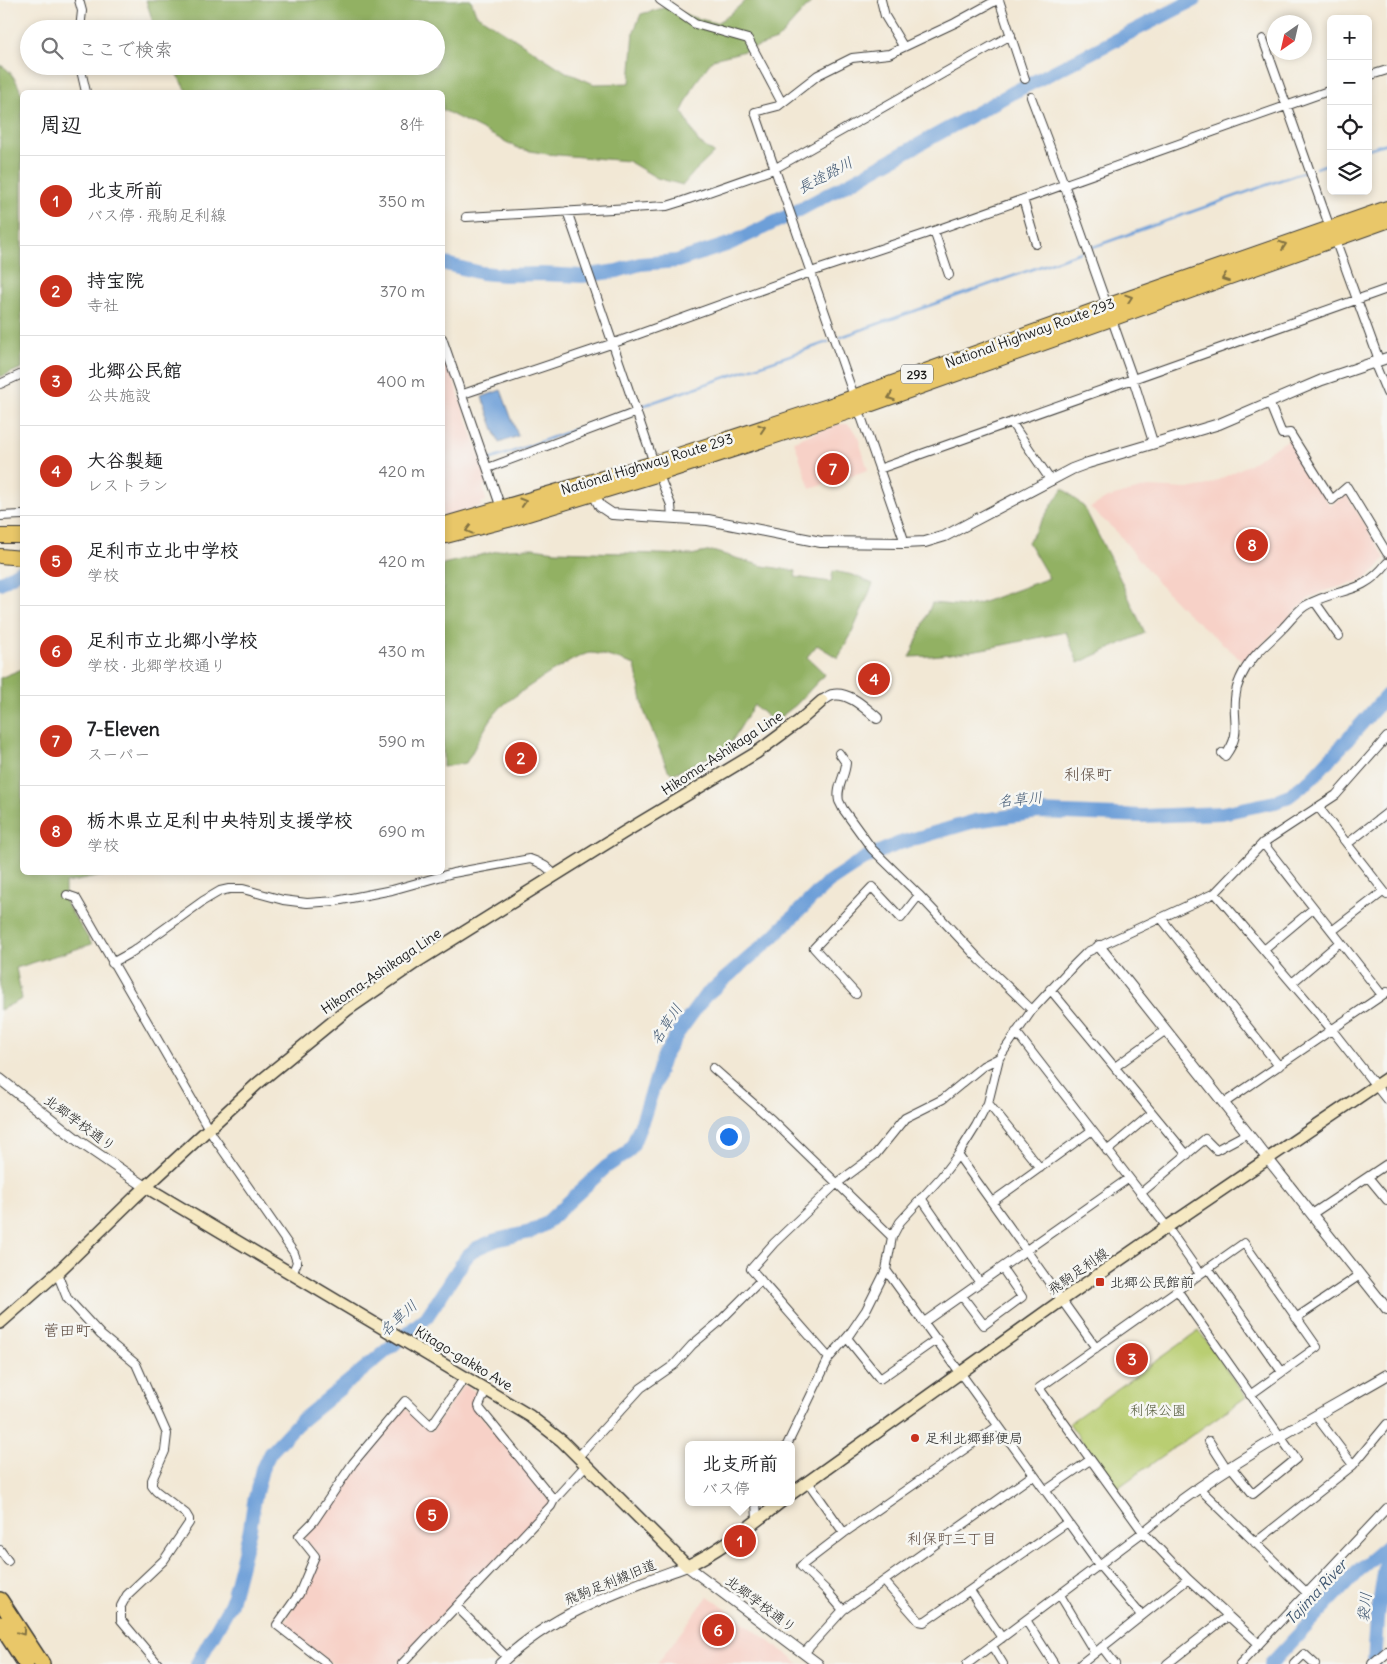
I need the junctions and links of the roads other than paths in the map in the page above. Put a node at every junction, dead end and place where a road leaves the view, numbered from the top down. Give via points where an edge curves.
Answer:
1 (79, 0) edge
2 (660, 0) edge
3 (881, 0) edge
4 (998, 0) edge
5 (81, 20) edge
6 (1011, 35) junction
7 (1264, 39) dead end
8 (904, 46) junction
9 (1387, 70) edge
10 (82, 75) edge
11 (1372, 75) edge
12 (1025, 79) dead end
13 (86, 90) edge
14 (1327, 91) edge
15 (1031, 96) dead end
16 (782, 102) junction
17 (1287, 105) junction
18 (774, 169) junction
19 (1064, 184) junction
20 (1023, 199) junction
21 (1387, 208) edge
22 (567, 211) junction
23 (466, 217) dead end
24 (1387, 221) edge
25 (934, 231) junction
26 (1332, 234) junction
27 (1036, 244) dead end
28 (812, 272) junction
29 (949, 275) dead end
30 (1387, 289) edge
31 (1356, 300) junction
32 (1108, 312) junction
33 (614, 343) junction
34 (445, 346) edge
35 (1380, 360) edge
36 (20, 375) edge
37 (1133, 379) junction
38 (0, 384) edge
39 (1387, 393) edge
40 (463, 394) junction
41 (1269, 402) junction
42 (856, 403) junction
43 (637, 412) junction
44 (1012, 422) junction
45 (1153, 442) junction
46 (488, 468) junction
47 (656, 469) junction
48 (879, 469) junction
49 (1051, 481) junction
50 (594, 494) junction
51 (501, 508) junction
52 (20, 515) edge
53 (0, 516) edge
54 (672, 517) junction
55 (445, 524) edge
56 (0, 536) edge
57 (20, 536) edge
58 (445, 536) edge
59 (903, 543) junction
60 (1387, 553) edge
61 (0, 556) edge
62 (20, 558) edge
63 (1387, 562) edge
64 (1315, 602) junction
65 (1339, 636) dead end
66 (822, 701) joint
67 (877, 718) dead end
68 (1387, 737) edge
69 (839, 753) dead end
70 (1222, 753) dead end
71 (1319, 808) junction
72 (1387, 813) edge
73 (1263, 843) junction
74 (1347, 844) junction
75 (555, 876) junction
76 (1215, 893) junction
77 (1385, 893) edge
78 (67, 895) dead end
79 (919, 895) junction
80 (1314, 908) junction
81 (1161, 918) junction
82 (1332, 931) junction
83 (1340, 942) junction
84 (1099, 946) junction
85 (1264, 950) junction
86 (112, 963) junction
87 (1292, 983) junction
88 (1050, 989) junction
89 (856, 994) dead end
90 (1385, 994) edge
91 (1032, 1010) junction
92 (1166, 1030) junction
93 (1332, 1030) junction
94 (1016, 1032) junction
95 (999, 1058) junction
96 (1280, 1066) junction
97 (1115, 1067) junction
98 (713, 1068) dead end
99 (1387, 1078) edge
100 (0, 1079) edge
101 (1377, 1086) junction
102 (1387, 1100) edge
103 (988, 1103) junction
104 (1224, 1103) junction
105 (1152, 1113) junction
106 (209, 1129) junction
107 (1091, 1131) junction
108 (1248, 1133) junction
109 (1107, 1151) junction
110 (958, 1155) junction
111 (1187, 1155) junction
112 (1268, 1158) junction
113 (1387, 1164) edge
114 (1040, 1168) junction
115 (1368, 1177) junction
116 (1128, 1178) junction
117 (836, 1184) junction
118 (146, 1187) junction
119 (1141, 1194) junction
120 (921, 1198) junction
121 (1387, 1200) edge
122 (992, 1202) junction
123 (1312, 1214) junction
124 (1167, 1227) junction
125 (892, 1237) junction
126 (1026, 1250) junction
127 (1002, 1268) junction
128 (1208, 1268) junction
129 (886, 1270) junction
130 (56, 1272) junction
131 (292, 1274) junction
132 (1200, 1274) junction
133 (1360, 1275) junction
134 (761, 1280) junction
135 (980, 1283) junction
136 (1177, 1290) junction
137 (962, 1296) junction
138 (1062, 1300) junction
139 (1387, 1309) edge
140 (1296, 1318) junction
141 (924, 1322) junction
142 (0, 1323) edge
143 (847, 1338) junction
144 (937, 1339) junction
145 (1096, 1348) junction
146 (829, 1358) junction
147 (1282, 1372) junction
148 (961, 1374) junction
149 (1387, 1375) edge
150 (464, 1377) junction
151 (486, 1389) junction
152 (1250, 1394) junction
153 (1316, 1416) junction
154 (1387, 1424) edge
155 (998, 1426) junction
156 (1279, 1437) junction
157 (789, 1441) edge
158 (1209, 1441) dead end
159 (1090, 1460) junction
160 (582, 1461) junction
161 (1353, 1465) junction
162 (1229, 1468) junction
163 (1032, 1475) junction
164 (808, 1482) junction
165 (1198, 1488) junction
166 (795, 1491) edge
167 (1045, 1491) junction
168 (554, 1500) junction
169 (1182, 1500) joint
170 (756, 1506) edge
171 (776, 1506) edge
172 (1387, 1508) edge
173 (757, 1520) junction
174 (1068, 1522) junction
175 (1143, 1532) junction
176 (844, 1533) junction
177 (1255, 1543) junction
178 (0, 1550) edge
179 (8, 1561) dead end
180 (1099, 1565) junction
181 (686, 1566) junction
182 (1188, 1579) junction
183 (884, 1581) junction
184 (970, 1591) junction
185 (1307, 1593) junction
186 (1060, 1595) junction
187 (0, 1600) edge
188 (457, 1607) junction
189 (843, 1610) junction
190 (1141, 1616) junction
191 (1228, 1616) junction
192 (1026, 1620) junction
193 (0, 1624) edge
194 (0, 1629) edge
195 (1002, 1638) junction
196 (1258, 1644) junction
197 (992, 1646) junction
198 (1102, 1648) junction
199 (1387, 1652) edge
200 (1095, 1653) junction
201 (804, 1654) junction
202 (22, 1658) edge
203 (503, 1661) edge
204 (42, 1664) edge
205 (158, 1664) edge
206 (327, 1664) edge
207 (402, 1664) edge
208 (818, 1664) edge
209 (967, 1664) edge
210 (1003, 1664) edge
211 (1054, 1664) edge
212 (1081, 1664) edge
213 (1115, 1664) edge
214 (1167, 1664) edge
215 (1240, 1664) edge
216 (1294, 1664) edge
217 (1315, 1664) edge
218 (1373, 1664) edge

1 - 5 street
2 - 16 street via 696,24 748,39
3 - 8 street via 885,16
4 - 6 street
4 - 8 street
6 - 12 street
6 - 18 street
7 - 17 street
8 - 16 street via 889,54 852,58 818,75
9 - 11 street
10 - 13 street
14 - 17 street
15 - 19 street
16 - 18 street via 755,112
17 - 19 street
17 - 26 street
18 - 22 street via 667,206
18 - 28 street
19 - 20 street
19 - 32 street
20 - 25 street
20 - 27 street
21 - 26 highway, National Highway Route 293 / 293
22 - 23 street
22 - 33 street
24 - 26 highway, National Highway Route 293 / 293
25 - 28 street
25 - 29 street
26 - 31 street
26 - 32 highway, National Highway Route 293 / 293
28 - 33 street
28 - 42 street
30 - 31 street
31 - 35 street
31 - 37 street
32 - 37 street
32 - 42 highway, National Highway Route 293 / 293
33 - 40 street
33 - 43 street
34 - 40 street
35 - 39 street
35 - 41 street
36 - 38 street
37 - 44 street
37 - 45 street
40 - 46 street
41 - 45 street via 1219,424
41 - 60 street via 1282,434 1290,433 1332,500 1347,487
42 - 47 highway, National Highway Route 293 / 293
42 - 48 street
43 - 46 street
43 - 47 street
44 - 48 street
44 - 49 street
45 - 49 street via 1072,469
46 - 51 street
47 - 50 highway, National Highway Route 293 / 293
51 -> 47 highway, National Highway Route 293 / 293
47 - 54 street via 671,505
48 - 59 street
49 - 59 street via 945,536 925,542
50 - 54 street via 600,506 612,514
50 -> 58 highway, National Highway Route 293 / 293
51 - 55 highway, National Highway Route 293 / 293
52 - 53 street
54 - 59 street via 708,520 821,542
56 - 57 highway
61 - 62 highway
63 - 64 street via 1368,582
64 - 65 street
64 - 70 street via 1304,607 1245,669 1235,699 1236,736 1225,756
66 - 67 street via 833,695 843,695
66 - 75 main road, Hikoma-Ashikaga Line via 756,753
68 - 71 street via 1336,795
69 - 79 street via 846,763 838,793 843,809 872,848
71 - 73 street
71 - 74 street
72 - 74 street
73 - 76 street
73 - 80 street
74 - 77 street
75 - 86 street via 547,867 530,859 453,873 336,901 307,903 229,889 203,901
75 - 106 main road, Hikoma-Ashikaga Line via 418,961 347,1010 257,1084
76 - 81 street
76 - 85 street
77 - 82 street
78 - 86 street via 76,898
79 - 89 street via 901,918 872,887 814,948
79 - 91 street
80 - 82 street
80 - 85 street
81 - 84 street
81 - 96 street
82 - 83 street
83 - 87 street
83 - 90 street
84 - 88 street via 1086,952
84 - 92 street
85 - 87 street
86 - 106 street
87 - 93 street
88 - 91 street
88 - 97 street
90 - 93 street
91 - 94 street
92 - 97 street
92 - 104 street
93 - 96 street
93 - 101 street
94 - 95 street
94 - 107 street
95 - 103 street
95 - 117 street via 983,1066 943,1098 905,1118 876,1155
96 - 104 street
97 - 105 street
98 - 117 street via 772,1120
99 - 101 main road, 飛駒足利線
100 - 118 street, 北郷学校通り via 80,1142
101 - 102 street
101 - 112 main road, 飛駒足利線
103 - 110 street
103 - 114 street
104 - 108 street
105 - 109 street
105 - 111 street
106 - 118 main road, Hikoma-Ashikaga Line
106 - 131 street via 294,1253 296,1262
107 - 109 street
107 - 114 street
108 - 111 street via 1216,1150 1205,1139
108 - 112 street
109 - 116 street
110 - 120 street
110 - 122 street
111 - 119 street
112 - 123 street
112 - 124 main road, 飛駒足利線
113 - 115 street
114 - 122 street
115 - 121 street
115 - 123 street
116 - 119 street
116 - 126 street
117 - 125 street
117 - 134 street via 774,1243 752,1269
118 - 130 main road, Hikoma-Ashikaga Line
118 - 131 main road, Kitago-gakko Ave.
119 - 124 street
120 - 125 street via 900,1222
120 - 135 street
122 - 126 street
123 - 133 street
124 - 132 street
124 - 138 main road, 飛駒足利線
125 - 129 street
126 - 127 street
126 - 138 street
127 - 135 street
127 - 137 street via 1022,1297 984,1325
128 - 132 street
128 - 140 street via 1244,1243
128 - 147 street
129 - 141 street
129 - 143 street via 866,1310
130 - 142 main road, Hikoma-Ashikaga Line
130 - 205 street via 67,1298 101,1335 136,1364 166,1434 165,1451 152,1486 189,1519 164,1560 121,1606 121,1620
131 - 150 main road, Kitago-gakko Ave.
132 - 136 street
133 - 139 street
133 - 140 street
134 - 146 street
134 - 160 street via 674,1365 642,1388
135 - 137 street
136 - 145 street
136 - 152 street
137 - 141 street
138 - 145 street
138 - 148 main road, 飛駒足利線
140 - 147 street via 1317,1347
141 - 144 street
143 - 144 street via 880,1379
143 - 146 street
144 - 148 street
145 - 159 street via 1040,1388
146 - 157 street
147 - 152 street
148 - 155 street
148 - 164 main road, 飛駒足利線
149 - 153 street
150 - 151 main road, Kitago-gakko Ave.
150 - 206 street via 431,1426 405,1401 353,1463 314,1521 299,1536 315,1556 299,1594 277,1625
151 - 160 main road, Kitago-gakko Ave. via 541,1424
151 - 168 street via 480,1410
152 - 156 street
153 - 156 street
153 - 161 street
154 - 161 street
155 - 163 street
155 - 176 street
156 - 162 street
156 - 162 street via 1296,1459 1252,1494
158 - 162 street
159 - 167 street
159 - 175 street
160 - 168 street
160 - 181 main road, Kitago-gakko Ave.
161 - 177 street
162 - 165 street
163 - 167 street
163 - 183 street
164 - 166 main road, 飛駒足利線
164 - 176 street
165 - 169 street
165 - 177 street
167 - 174 street
168 - 188 street
169 - 175 street
170 - 173 street
171 - 173 main road
172 - 185 street
173 - 181 main road
174 - 180 street
174 - 184 street
175 - 180 street
175 - 182 street
176 - 189 street via 800,1566
177 - 185 street
178 - 179 street
180 - 186 street
180 - 190 street
181 - 201 street, 北郷学校通り
181 - 203 street, 飛駒足利線旧道 via 582,1607 548,1626
182 - 190 street
182 - 191 street
183 - 184 street via 924,1622
183 - 189 street
184 - 195 street
185 - 196 street
186 - 192 street
186 - 200 street
187 -> 204 highway
188 - 203 street
188 - 207 street
189 - 201 street
190 - 198 street
191 - 196 street
191 - 214 street
192 - 195 street
192 - 211 street
193 - 202 highway
194 - 202 highway
195 - 197 street
196 - 215 street
197 - 209 street
197 - 210 street
198 - 200 street
198 - 213 street
199 - 218 street
200 - 212 street
201 - 208 street, 北郷学校通り
216 - 217 street via 1304,1654

